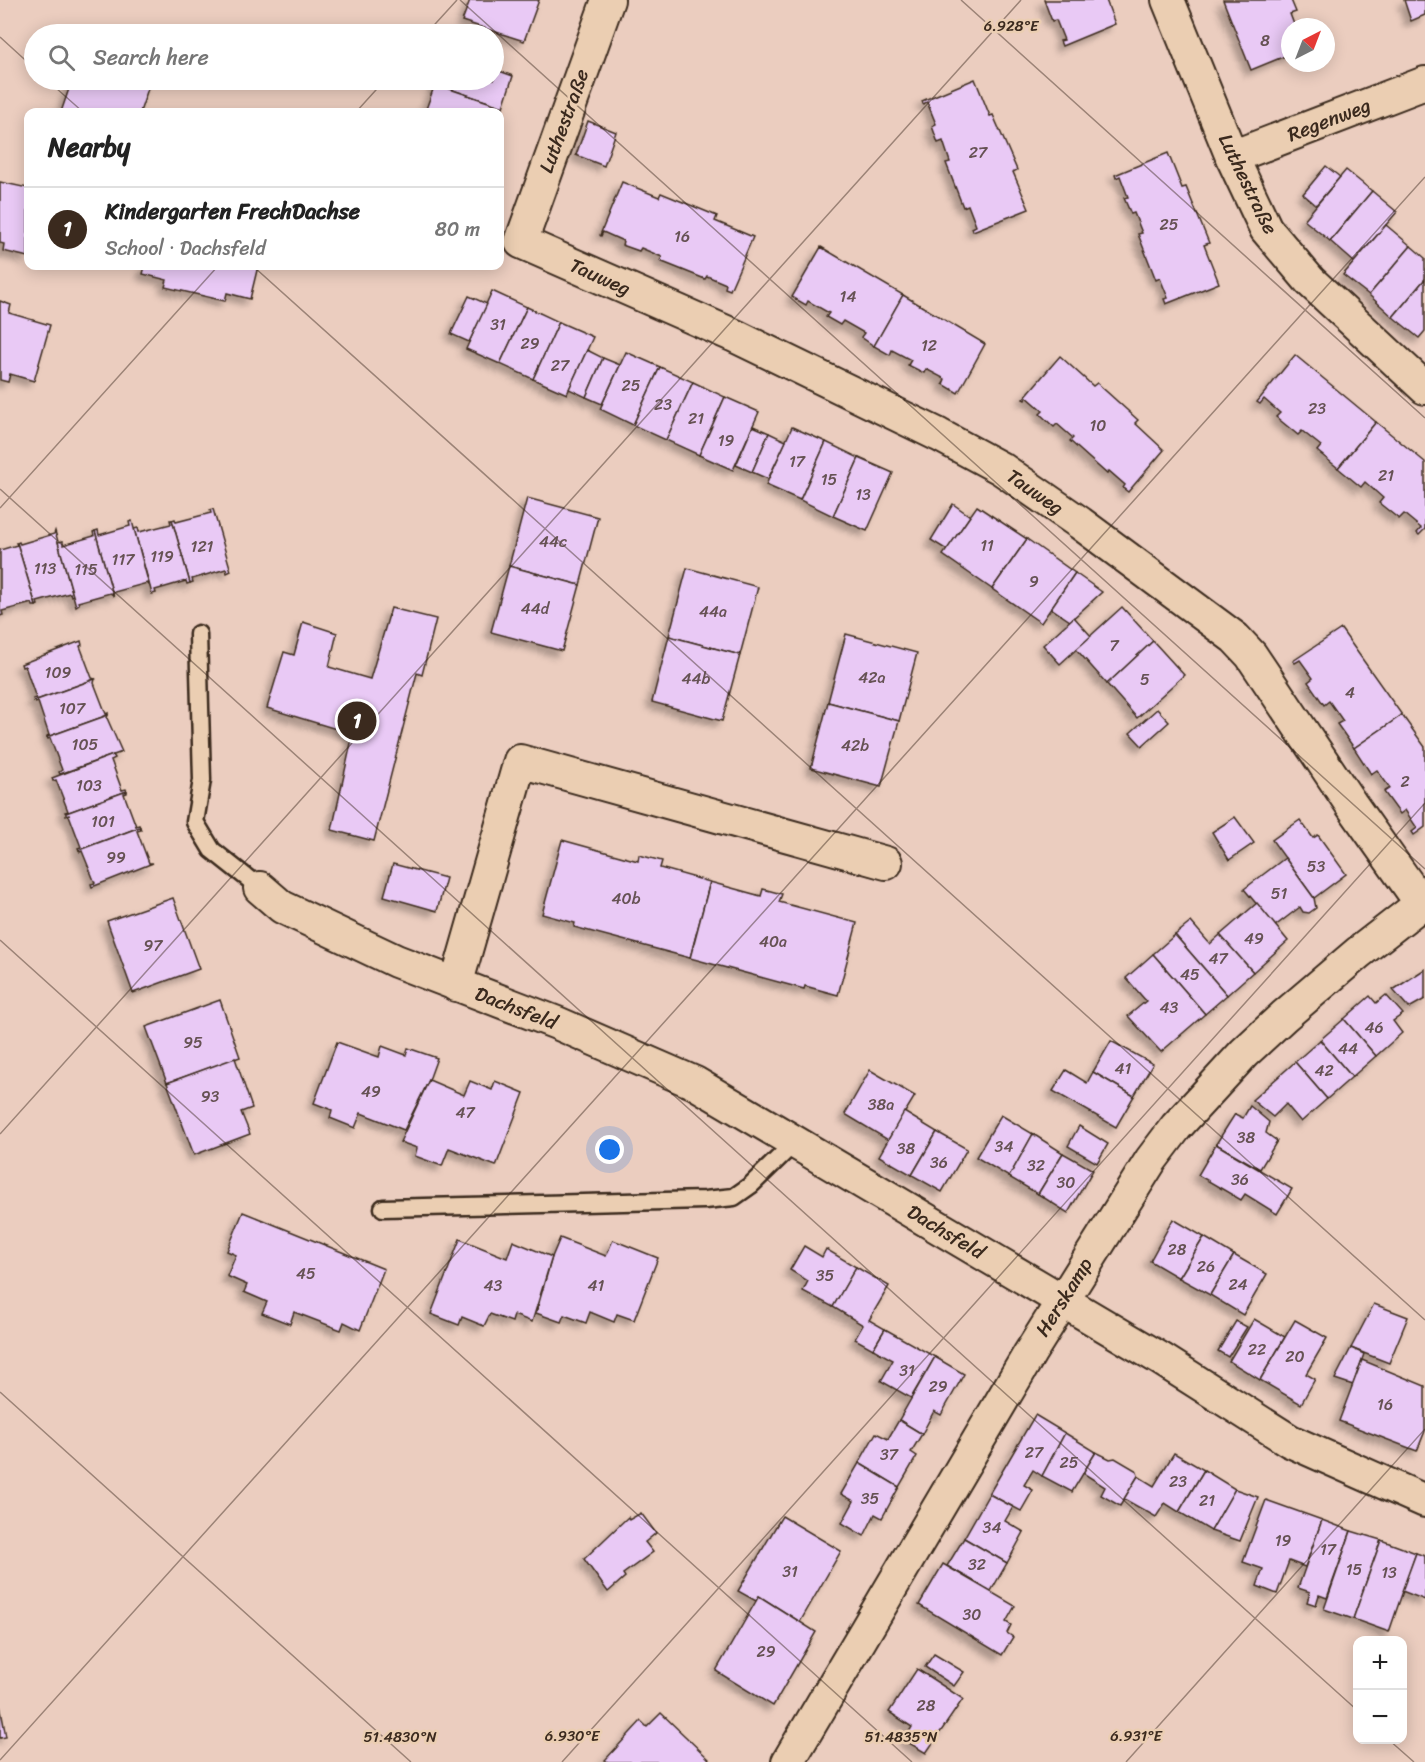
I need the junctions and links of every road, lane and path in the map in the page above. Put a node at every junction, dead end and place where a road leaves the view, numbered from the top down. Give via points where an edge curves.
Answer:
1 (608, 0) edge
2 (1168, 0) edge
3 (1425, 83) edge
4 (1232, 158) junction
5 (521, 242) joint
6 (1425, 388) edge
7 (198, 634) dead end
8 (886, 863) dead end
9 (260, 888) joint
10 (1423, 902) edge
11 (456, 985) junction
12 (795, 1142) junction
13 (383, 1208) dead end
14 (1062, 1301) junction
15 (1425, 1501) edge
16 (788, 1762) edge

1 - 5 street, Luthestraße
2 - 4 street, Luthestraße
3 - 4 street, Regenweg
4 - 6 street, Luthestraße via 1266,229 1310,281
5 - 10 street, Tauweg via 735,336 939,435 1002,469 1080,523 1234,638 1251,655 1351,804
7 - 9 lane via 202,780 195,822 212,850
8 - 11 street, Dachsfeld via 520,760
9 - 11 street, Dachsfeld via 282,907
10 - 14 street, Herskamp via 1284,1016 1198,1102 1151,1160
11 - 12 street, Dachsfeld via 557,1023 695,1083
12 - 13 lane via 734,1197
12 - 14 street, Dachsfeld
14 - 15 street, Dachsfeld via 1290,1441
14 - 16 street, Herskamp

